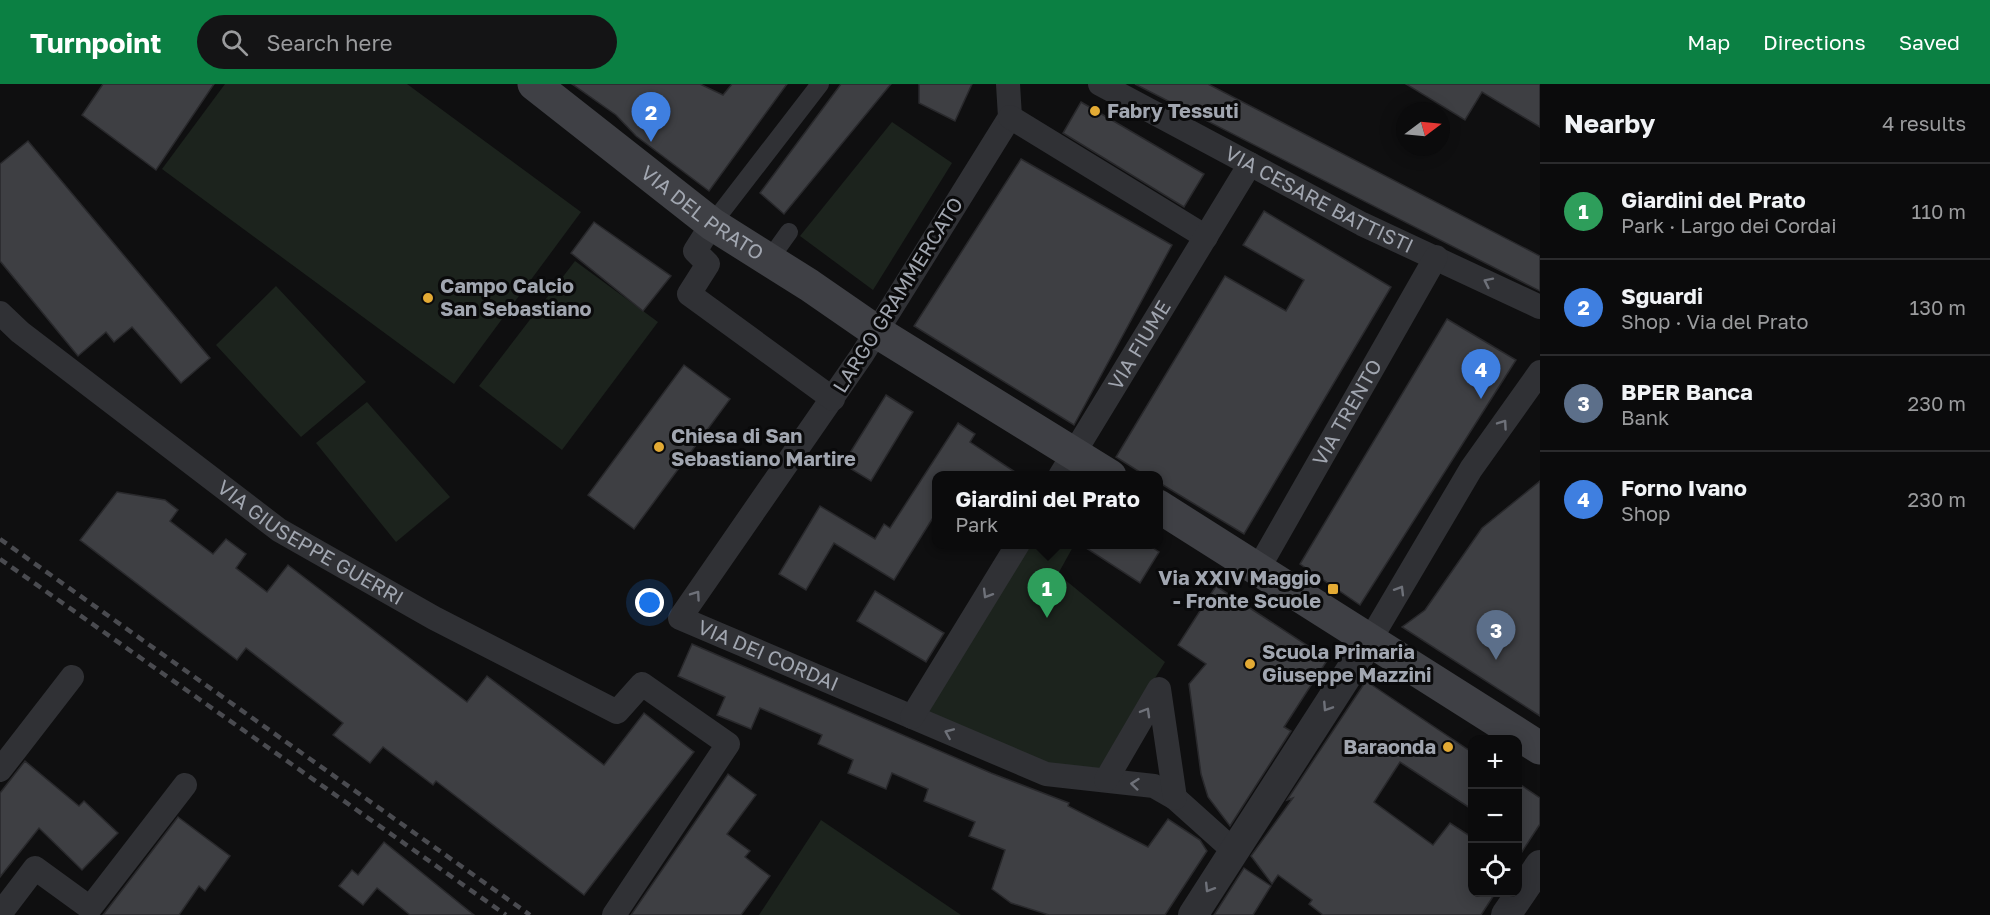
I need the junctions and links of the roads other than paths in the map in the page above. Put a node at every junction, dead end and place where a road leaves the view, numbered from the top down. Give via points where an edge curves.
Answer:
1 (534, 84) edge
2 (820, 84) edge
3 (1008, 84) edge
4 (1100, 84) edge
5 (1010, 117) junction
6 (1250, 164) junction
7 (789, 232) dead end
8 (1206, 237) junction
9 (703, 238) junction
10 (1436, 257) junction
11 (769, 260) junction
12 (1540, 307) edge
13 (0, 313) edge
14 (877, 332) junction
15 (1540, 372) edge
16 (832, 399) junction
17 (1067, 464) edge
18 (1092, 471) edge
19 (1163, 509) edge
20 (1015, 549) edge
21 (1258, 569) junction
22 (1370, 640) junction
23 (72, 677) dead end
24 (912, 717) junction
25 (1540, 748) edge
26 (0, 770) edge
27 (1106, 780) junction
28 (185, 785) dead end
29 (1176, 798) junction
30 (1233, 850) junction
31 (1540, 865) edge
32 (0, 914) edge
33 (614, 915) edge
34 (1193, 915) edge
35 (1506, 915) edge

1 - 9 main road, VIA DEL PRATO
2 - 9 street
3 - 5 street
4 - 6 street, VIA CESARE BATTISTI
5 - 8 street
5 - 14 street, LARGO GRAMMERCATO
6 - 8 street, VIA FIUME
6 - 10 street, VIA CESARE BATTISTI via 1362,224
7 - 11 street
8 - 17 street, VIA FIUME
9 - 11 main road, VIA DEL PRATO
9 - 16 street, LARGO GRAMMERCATO via 708,264 689,294
12 -> 10 street, VIA CESARE BATTISTI
10 - 21 street, VIA TRENTO
11 - 14 main road, VIA DEL PRATO
13 - 33 street, VIA GIUSEPPE GUERRI via 279,530 434,618 617,712 642,684 728,744
14 - 16 street, LARGO GRAMMERCATO
14 - 17 main road, VIA DEL PRATO
22 -> 15 street via 1471,469
24 -> 16 street, VIA DEI CORDAI via 680,618
17 - 18 main road, VIA DEL PRATO
19 - 21 main road
20 -> 24 street
21 - 22 main road
22 - 25 main road
22 -> 30 street
23 - 26 street
27 -> 24 street, VIA DEI CORDAI via 1046,774
29 -> 27 street, VIA DEI CORDAI via 1154,786
27 -> 29 street via 1159,689
28 - 32 street via 90,908 35,868
29 - 30 street, VIA DEI CORDAI
30 -> 34 street
31 - 35 street

